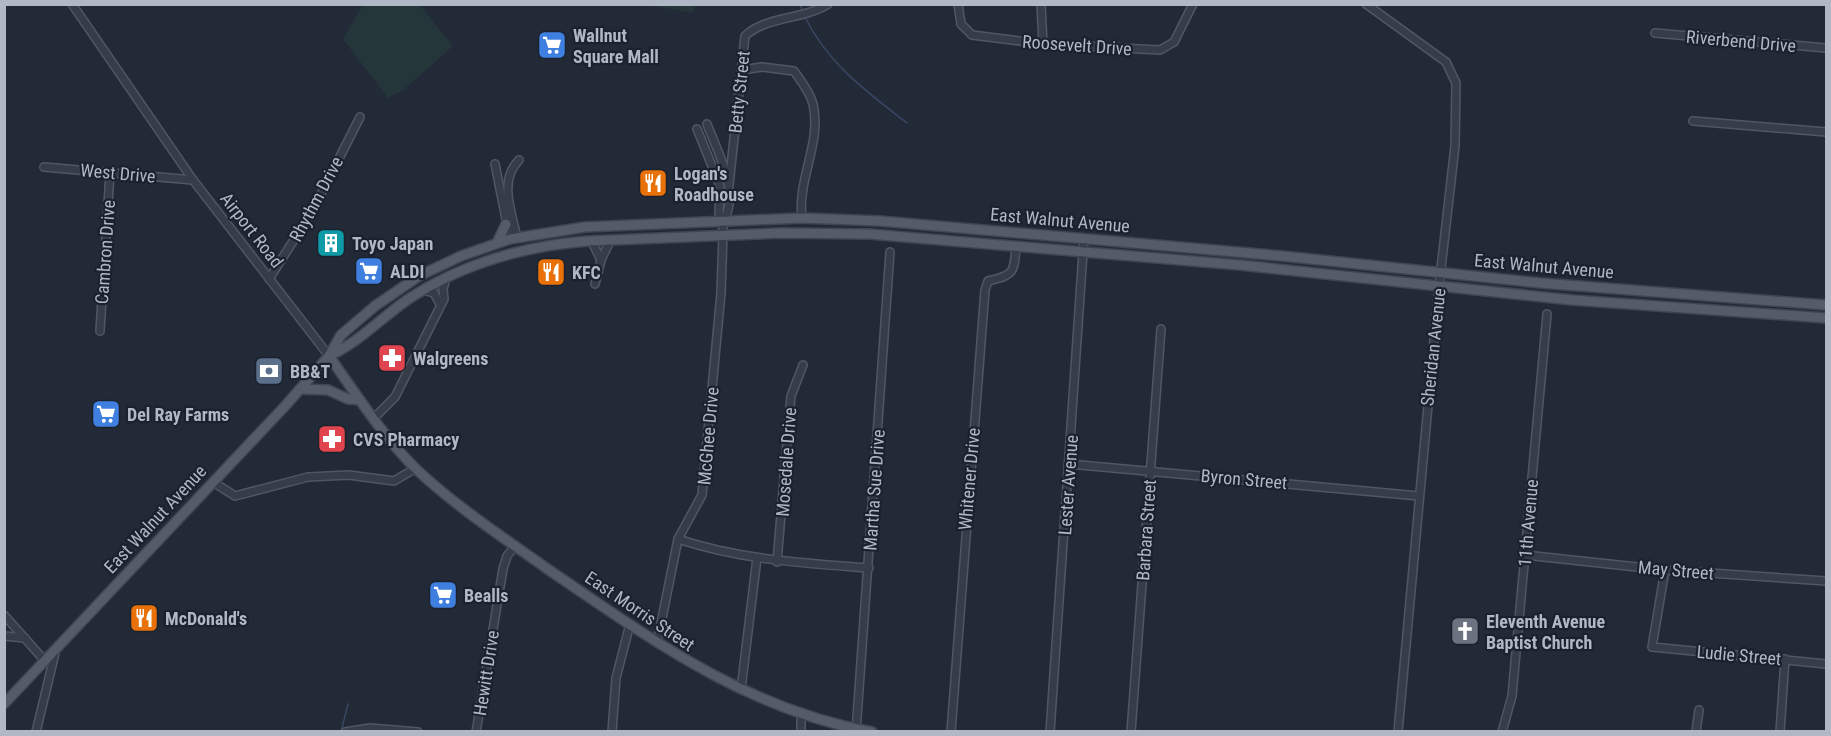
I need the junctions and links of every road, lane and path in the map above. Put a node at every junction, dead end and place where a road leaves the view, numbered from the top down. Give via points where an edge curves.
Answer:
1 (72, 4) edge
2 (828, 4) edge
3 (958, 4) edge
4 (1041, 4) edge
5 (1193, 4) edge
6 (1366, 4) edge
7 (813, 8) edge
8 (1655, 33) dead end
9 (1043, 44) junction
10 (1827, 48) edge
11 (741, 70) junction
12 (360, 117) dead end
13 (1693, 121) dead end
14 (707, 124) dead end
15 (697, 129) dead end
16 (1827, 132) edge
17 (519, 160) dead end
18 (495, 164) dead end
19 (44, 167) dead end
20 (110, 173) junction
21 (193, 180) junction
22 (729, 185) junction
23 (802, 218) junction
24 (723, 221) junction
25 (506, 224) junction
26 (723, 234) junction
27 (513, 238) junction
28 (1084, 238) junction
29 (591, 240) junction
30 (611, 240) junction
31 (497, 243) junction
32 (1016, 246) junction
33 (890, 252) dead end
34 (1084, 252) junction
35 (601, 260) junction
36 (1440, 272) junction
37 (446, 278) junction
38 (269, 279) junction
39 (595, 284) dead end
40 (1439, 286) junction
41 (423, 290) junction
42 (1669, 293) junction
43 (440, 304) junction
44 (1827, 305) edge
45 (1668, 307) junction
46 (1547, 314) dead end
47 (1827, 318) edge
48 (1161, 329) dead end
49 (100, 330) dead end
50 (328, 356) junction
51 (803, 365) dead end
52 (300, 389) junction
53 (360, 400) junction
54 (373, 419) junction
55 (1070, 464) junction
56 (416, 468) junction
57 (1150, 471) junction
58 (213, 482) junction
59 (1419, 496) junction
60 (678, 539) junction
61 (515, 546) junction
62 (1525, 555) junction
63 (757, 558) junction
64 (777, 562) junction
65 (869, 568) junction
66 (1665, 570) junction
67 (1827, 581) edge
68 (4, 615) edge
69 (630, 624) junction
70 (4, 636) edge
71 (25, 638) junction
72 (657, 643) junction
73 (56, 649) junction
74 (1785, 659) junction
75 (45, 661) junction
76 (1827, 664) edge
77 (741, 689) junction
78 (4, 704) edge
79 (1699, 710) dead end
80 (801, 712) junction
81 (856, 730) edge
82 (36, 732) edge
83 (345, 732) edge
84 (417, 732) edge
85 (476, 732) edge
86 (612, 732) edge
87 (801, 732) edge
88 (872, 732) edge
89 (951, 732) edge
90 (1050, 732) edge
91 (1131, 732) edge
92 (1398, 732) edge
93 (1502, 732) edge
94 (1696, 732) edge
95 (1780, 732) edge

1 - 21 street, Airport Road
2 - 7 street, Betty Street
3 - 9 street, Roosevelt Drive via 961,24 972,35
4 - 9 street
5 - 9 street, Roosevelt Drive via 1174,42 1160,50
6 - 36 street, Sheridan Avenue via 1446,62 1456,83 1455,146
7 - 11 street, Betty Street via 749,32 745,36
8 - 10 street, Riverbend Drive
11 - 22 street, Betty Street
11 - 23 street via 762,67 794,72 813,102 816,129 800,203
12 - 38 street, Rhythm Drive via 313,210
13 - 16 street
14 - 22 street
15 - 24 street via 719,179 719,214
17 - 27 street via 509,172 507,183
18 - 25 street
19 - 20 street, West Drive
20 - 21 street, West Drive
20 - 49 street, Cambron Drive
21 - 38 street, Airport Road
22 - 24 street, Betty Street
23 - 24 main road, East Walnut Avenue
23 - 28 main road, East Walnut Avenue
24 - 26 street, McGhee Drive
24 - 27 main road, East Walnut Avenue via 560,229
25 - 27 street
25 - 31 main road
26 - 30 main road, East Walnut Avenue
26 - 32 main road, East Walnut Avenue via 869,234
26 - 60 street, McGhee Drive via 704,487 699,504
27 - 31 main road, East Walnut Avenue
28 - 34 street, Lester Avenue
28 - 36 main road, East Walnut Avenue
29 - 30 main road, East Walnut Avenue
29 - 35 street
29 - 37 main road, East Walnut Avenue via 508,254
30 - 35 street
31 - 50 main road, East Walnut Avenue via 436,267 392,293 341,335
32 - 34 main road, East Walnut Avenue
32 - 89 street, Whitener Drive via 1014,269 988,281 985,290
33 - 65 street, Martha Sue Drive
34 - 40 main road, East Walnut Avenue
34 - 55 street, Lester Avenue
35 - 39 street
36 - 40 street, Sheridan Avenue
36 - 42 main road, East Walnut Avenue
37 - 41 main road, East Walnut Avenue
37 - 43 street
38 - 50 street, Airport Road
40 - 45 main road, East Walnut Avenue
40 - 59 street, Sheridan Avenue
41 - 43 street via 434,293
41 - 50 main road, East Walnut Avenue via 388,313 349,347
42 - 44 main road, East Walnut Avenue
42 - 45 main road
43 - 54 street via 394,397
45 - 47 main road, East Walnut Avenue
46 - 62 street, 11th Avenue
48 - 57 street, Barbara Street
50 - 52 main road, East Walnut Avenue
50 - 53 main road, Airport Road
51 - 64 street, Mosedale Drive via 791,396
52 - 53 main road via 328,390
52 - 58 main road, East Walnut Avenue
53 - 54 main road, Airport Road
54 - 56 main road, Airport Road
55 - 57 street, Byron Street
55 - 90 street, Lester Avenue
56 - 58 street via 393,481 349,475 308,477 235,496
56 - 61 main road, East Morris Street
57 - 59 street, Byron Street
57 - 91 street, Barbara Street
58 - 73 main road, East Walnut Avenue
59 - 92 street, Sheridan Avenue
60 - 63 street via 715,551
60 - 72 street, McGhee Drive
61 - 69 main road, East Morris Street
61 - 85 street, Hewitt Drive via 503,569
62 - 66 street, May Street
62 - 93 street, 11th Avenue via 1512,696
63 - 64 street
63 - 77 street
64 - 65 street
65 - 81 street, Martha Sue Drive
66 - 67 street, May Street
66 - 74 street, Ludie Street via 1652,647
68 - 71 street
69 - 72 main road, East Morris Street
69 - 86 street via 616,678
70 - 71 street
71 - 75 street
72 - 77 main road, East Morris Street via 689,664
73 - 75 main road, East Walnut Avenue
73 - 82 street
74 - 76 street, Ludie Street
74 - 95 street
75 - 78 main road, East Walnut Avenue
77 - 80 main road, East Morris Street
79 - 94 street
80 - 81 main road, East Morris Street
80 - 87 street
81 - 88 main road, East Morris Street
83 - 84 street via 370,728

